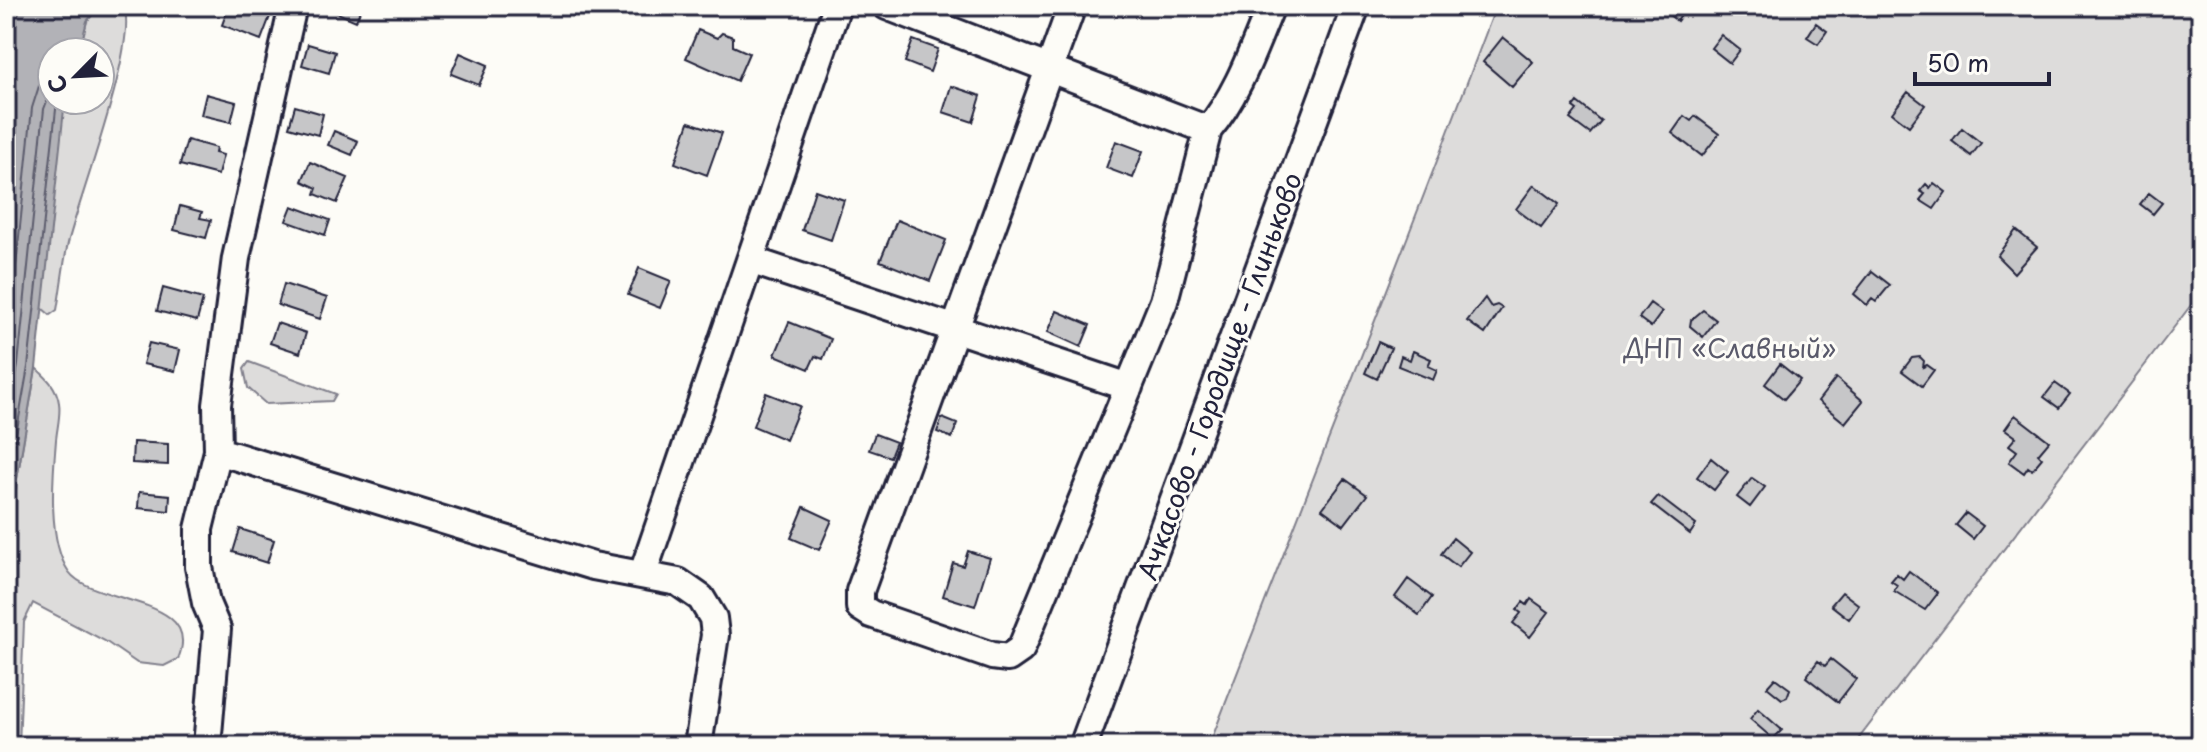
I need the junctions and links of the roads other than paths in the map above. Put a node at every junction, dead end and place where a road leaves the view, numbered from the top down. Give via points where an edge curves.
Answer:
1 (293, 6) edge
2 (837, 6) edge
3 (887, 6) edge
4 (1072, 6) edge
5 (1271, 6) edge
6 (1356, 6) edge
7 (1048, 71) junction
8 (1208, 130) junction
9 (750, 260) junction
10 (955, 329) junction
11 (1129, 387) junction
12 (218, 451) junction
13 (643, 573) junction
14 (207, 746) edge
15 (698, 746) edge
16 (1083, 746) edge

1 - 12 street via 236,258 217,405
2 - 9 street
3 - 7 street
4 - 7 street
5 - 8 street via 1245,70
6 - 16 street, Ачкасово - Городище - Глиньково
7 - 8 street
7 - 10 street
8 - 11 street via 1164,301
9 - 10 street
9 - 13 street
10 - 11 street
10 - 11 street via 860,591 860,607 992,656 1008,658 1021,649
12 - 13 street via 593,566
12 - 14 street via 199,529 199,567 217,629
13 - 15 street via 678,582 701,598 713,618

